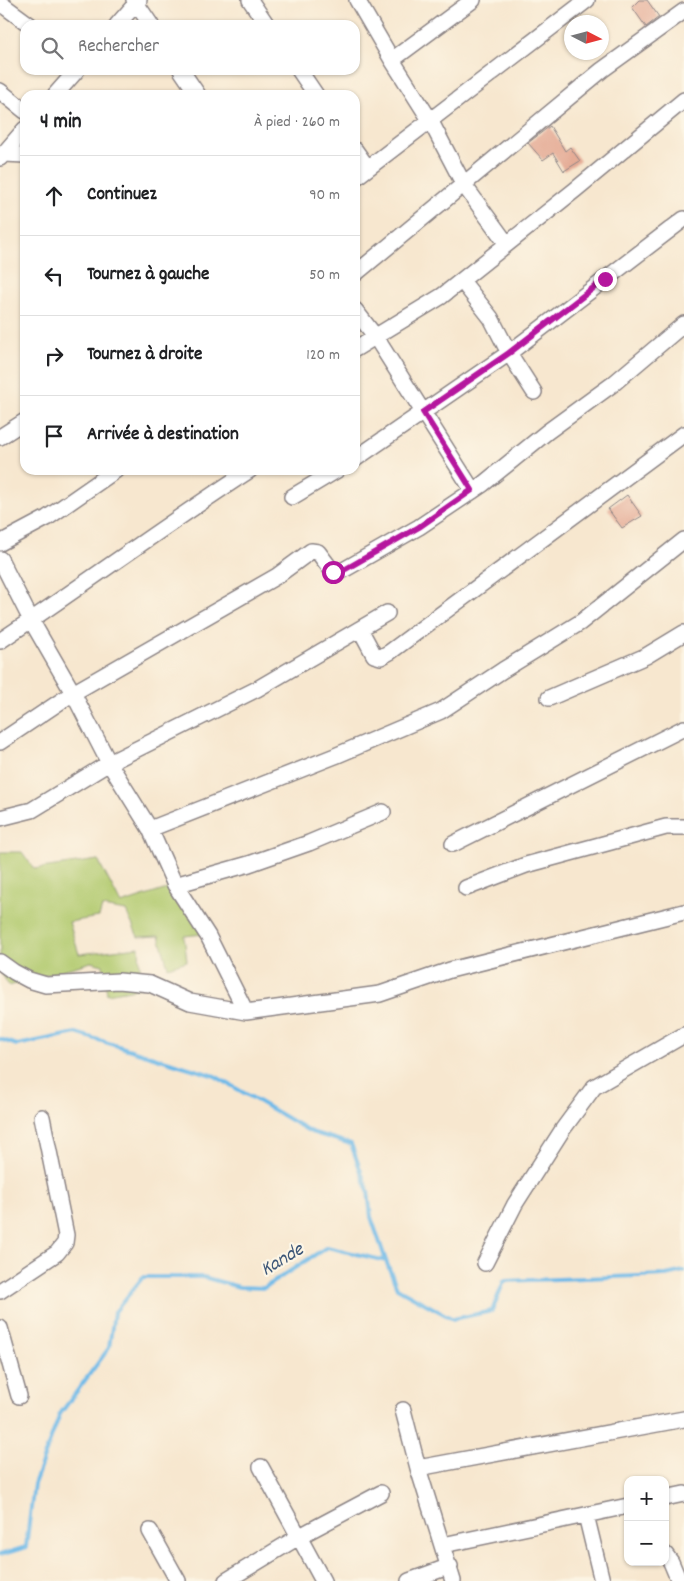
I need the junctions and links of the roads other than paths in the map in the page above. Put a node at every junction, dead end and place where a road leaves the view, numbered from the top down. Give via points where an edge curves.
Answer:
1 (250, 0) edge
2 (357, 0) edge
3 (473, 0) edge
4 (587, 0) edge
5 (137, 1) edge
6 (0, 3) edge
7 (684, 11) edge
8 (23, 20) edge
9 (121, 20) edge
10 (148, 20) edge
11 (264, 20) edge
12 (392, 60) junction
13 (73, 75) edge
14 (184, 75) edge
15 (302, 75) edge
16 (59, 90) edge
17 (195, 90) edge
18 (313, 90) edge
19 (0, 91) edge
20 (684, 100) edge
21 (20, 107) edge
22 (430, 120) junction
23 (20, 135) edge
24 (20, 155) edge
25 (2, 156) edge
26 (360, 157) edge
27 (367, 167) junction
28 (360, 173) edge
29 (464, 185) junction
30 (684, 219) edge
31 (507, 244) junction
32 (360, 270) edge
33 (462, 281) junction
34 (360, 316) edge
35 (684, 324) edge
36 (375, 336) junction
37 (360, 346) edge
38 (509, 353) junction
39 (534, 392) dead end
40 (423, 412) junction
41 (20, 424) edge
42 (684, 434) edge
43 (0, 438) edge
44 (360, 456) edge
45 (109, 475) edge
46 (242, 475) edge
47 (328, 475) edge
48 (472, 490) junction
49 (292, 496) dead end
50 (684, 540) edge
51 (0, 542) edge
52 (0, 559) edge
53 (387, 613) dead end
54 (31, 620) junction
55 (360, 629) junction
56 (684, 633) edge
57 (0, 640) edge
58 (73, 693) junction
59 (549, 698) dead end
60 (684, 728) edge
61 (0, 742) edge
62 (109, 763) junction
63 (382, 812) dead end
64 (0, 818) edge
65 (684, 827) edge
66 (150, 829) junction
67 (453, 844) dead end
68 (175, 885) junction
69 (466, 888) dead end
70 (684, 912) edge
71 (0, 962) edge
72 (246, 1012) junction
73 (684, 1035) edge
74 (42, 1117) dead end
75 (485, 1263) dead end
76 (0, 1291) edge
77 (0, 1328) edge
78 (19, 1396) dead end
79 (403, 1410) dead end
80 (684, 1419) edge
81 (262, 1467) dead end
82 (418, 1468) junction
83 (381, 1493) dead end
84 (684, 1494) edge
85 (669, 1497) edge
86 (624, 1508) edge
87 (586, 1515) junction
88 (150, 1531) dead end
89 (300, 1536) junction
90 (443, 1545) junction
91 (669, 1559) edge
92 (450, 1566) junction
93 (681, 1579) edge
94 (178, 1581) edge
95 (226, 1581) edge
96 (324, 1581) edge
97 (409, 1581) edge
98 (453, 1581) edge
99 (602, 1581) edge

1 - 11 street
2 - 12 street
3 - 12 street
4 - 22 street
5 - 9 street
5 - 10 street
6 - 8 street
7 - 29 street via 602,70
12 - 22 street
13 - 16 street
14 - 17 street
15 - 18 street
19 - 21 street
20 - 31 street
22 - 27 street
22 - 29 street
23 - 25 street
24 - 25 street
26 - 27 street
27 - 28 street
29 - 31 street
29 - 32 street
30 - 38 street
31 - 33 street
33 - 36 street
33 - 38 street via 491,318
34 - 36 street
35 - 48 street via 613,384
36 - 37 street
36 - 40 street
38 - 39 street
38 - 40 street
40 - 44 street
40 - 48 street
41 - 43 street
42 - 55 street via 390,652 381,657 374,655
45 - 51 street via 46,518
46 - 54 street
47 - 49 street
48 - 58 street via 419,527 344,570 333,572 318,552 311,551 277,576
50 - 66 street via 581,622 441,711
52 - 54 street
53 - 55 street
54 - 57 street
54 - 58 street
55 - 62 street via 257,689
56 - 59 street via 646,656
58 - 61 street
58 - 62 street
60 - 67 street
62 - 64 street via 32,810
62 - 66 street
63 - 68 street via 275,855
65 - 69 street via 666,827 526,865
66 - 68 street
68 - 72 street via 208,936
70 - 72 street via 450,970 380,994
71 - 72 street via 29,980 46,985 119,981 150,984 190,1002
73 - 75 street via 594,1087 515,1204
74 - 76 street via 66,1235 65,1244 57,1253
77 - 78 street
79 - 82 street
80 - 82 street
81 - 89 street
82 - 90 street
83 - 89 street
84 - 85 street
86 - 87 street
87 - 90 street
87 - 99 street
88 - 94 street
89 - 95 street
89 - 96 street
90 - 92 street
91 - 93 street
92 - 97 street
92 - 98 street

